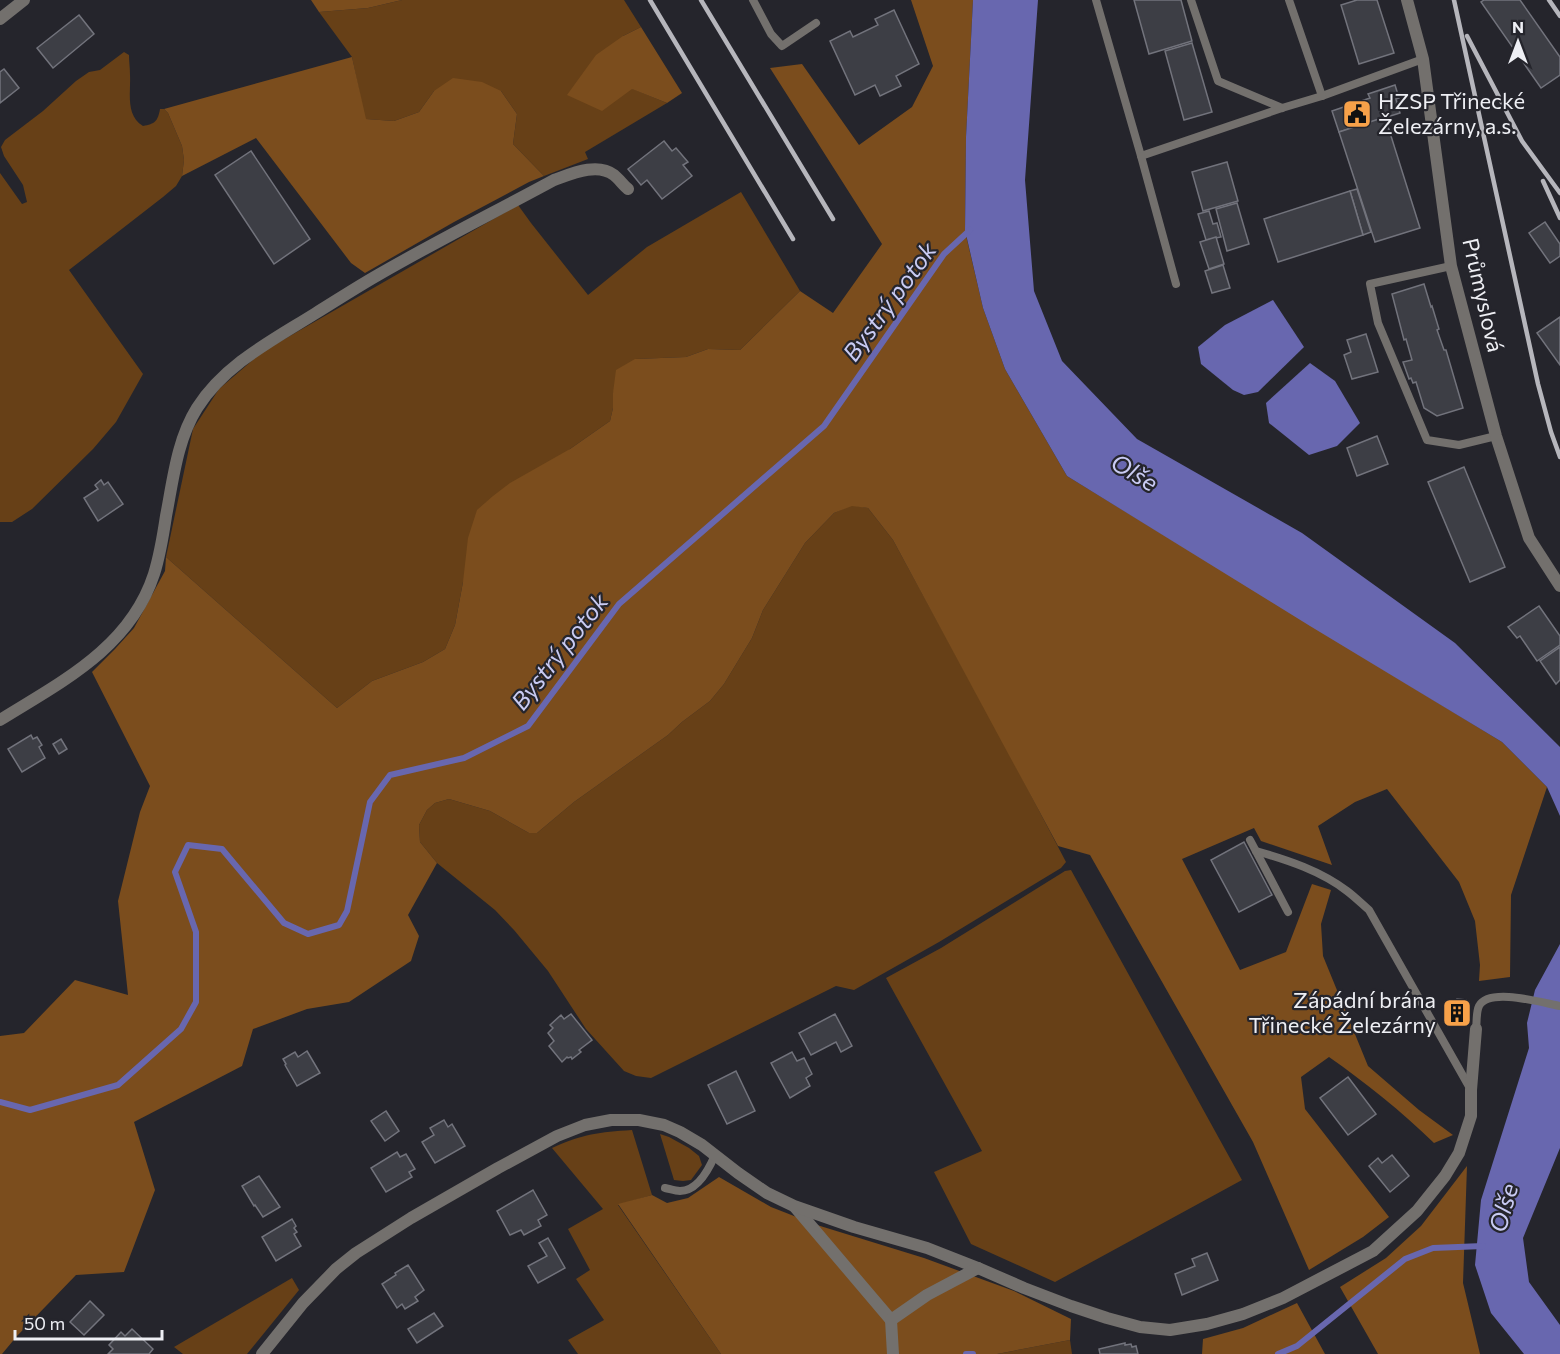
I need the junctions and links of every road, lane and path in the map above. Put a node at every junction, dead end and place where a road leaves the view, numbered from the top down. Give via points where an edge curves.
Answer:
1 (24, 0) edge
2 (753, 0) edge
3 (1096, 0) edge
4 (1191, 0) edge
5 (1289, 0) edge
6 (1407, 0) edge
7 (0, 20) edge
8 (816, 23) dead end
9 (1423, 59) junction
10 (1323, 96) junction
11 (1282, 108) junction
12 (1141, 156) junction
13 (628, 189) dead end
14 (1451, 266) junction
15 (1176, 284) dead end
16 (1496, 436) junction
17 (1560, 586) edge
18 (0, 720) edge
19 (1250, 840) dead end
20 (1256, 851) junction
21 (1288, 912) dead end
22 (1560, 1006) edge
23 (1476, 1029) joint
24 (1471, 1090) junction
25 (715, 1155) junction
26 (665, 1188) dead end
27 (794, 1206) junction
28 (978, 1268) junction
29 (891, 1320) junction
30 (262, 1354) edge
31 (892, 1354) edge

1 - 7 street
2 - 8 lane via 782,46
3 - 12 lane
4 - 11 lane via 1218,81
5 - 10 lane
6 - 9 street, Průmyslová
9 - 10 lane
9 - 14 street, Průmyslová
10 - 11 lane
11 - 12 lane
12 - 15 lane
13 - 18 street via 612,174 596,169 554,180 379,275 232,369 197,408 184,433 154,575 138,608 113,642 82,668
14 - 16 street, Průmyslová
14 - 16 lane via 1370,284 1378,323 1427,440 1459,445
16 - 17 street, Průmyslová via 1529,538
19 - 20 lane
20 - 21 lane
20 - 24 lane via 1322,875 1369,910
22 - 23 lane via 1506,997 1486,999 1479,1006
23 - 24 street
24 - 28 street via 1471,1116 1459,1153 1417,1211 1373,1251 1243,1314 1170,1330 1140,1327 1071,1306
25 - 26 lane via 709,1169 690,1188
25 - 27 street via 767,1193
25 - 30 street via 681,1132 639,1120 585,1125 557,1136 356,1253 303,1303
27 - 28 street
27 - 29 street
28 - 29 street
29 - 31 street

